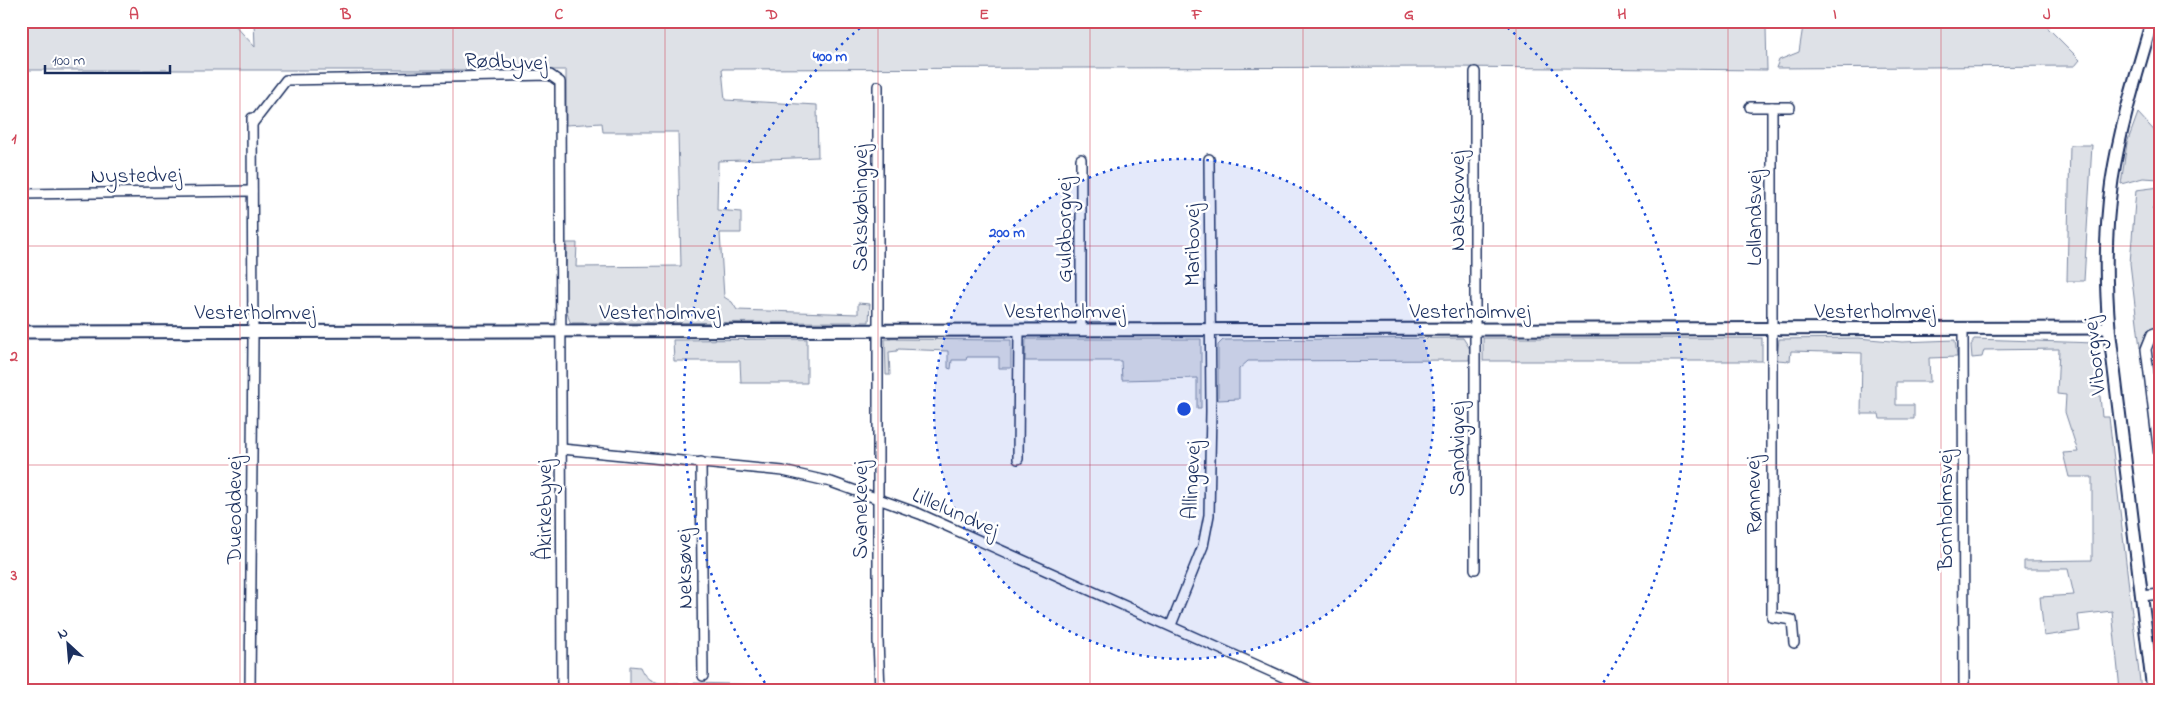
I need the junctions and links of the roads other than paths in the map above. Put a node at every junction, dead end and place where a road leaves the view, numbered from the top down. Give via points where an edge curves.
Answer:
1 (2152, 21) edge
2 (1475, 72) dead end
3 (878, 86) dead end
4 (1750, 107) dead end
5 (1772, 107) junction
6 (1790, 107) dead end
7 (1081, 159) dead end
8 (1209, 159) dead end
9 (252, 191) junction
10 (21, 194) edge
11 (2109, 328) junction
12 (878, 330) junction
13 (1019, 330) junction
14 (1081, 330) junction
15 (1210, 330) junction
16 (1475, 330) junction
17 (1772, 330) junction
18 (1963, 330) junction
19 (253, 331) junction
20 (562, 331) junction
21 (2160, 331) edge
22 (21, 332) edge
23 (2155, 384) edge
24 (562, 449) junction
25 (1018, 460) dead end
26 (701, 462) junction
27 (2160, 463) edge
28 (878, 497) junction
29 (1475, 569) dead end
30 (2160, 594) edge
31 (2142, 596) junction
32 (1170, 625) junction
33 (1794, 643) dead end
34 (703, 676) dead end
35 (250, 690) edge
36 (562, 690) edge
37 (880, 690) edge
38 (1312, 690) edge
39 (1964, 690) edge
40 (2153, 690) edge

1 - 11 street, Viborgvej via 2112,180 2107,235
2 - 16 street, Nakskovvej
3 - 12 street, Sakskøbingvej
4 - 5 street
5 - 6 street
5 - 17 street, Lollandsvej
7 - 14 street, Guldborgvej
8 - 15 street, Maribovej
9 - 10 street, Nystedvej
9 - 19 street
9 - 20 street, Rødbyvej via 252,120 286,80 550,75 560,82
11 - 18 street, Vesterholmvej
11 - 31 street, Viborgvej
12 - 13 street, Vesterholmvej
12 - 20 street, Vesterholmvej
12 - 28 street, Svanekevej
13 - 14 street, Vesterholmvej
13 - 25 street
14 - 15 street, Vesterholmvej
15 - 16 street, Vesterholmvej
15 - 32 street, Allingevej via 1208,515 1203,546
16 - 17 street, Vesterholmvej
16 - 29 street, Sandvigvej
17 - 18 street, Vesterholmvej
17 - 33 street, Rønnevej via 1772,617 1792,620
18 - 39 street, Bornholmsvej
19 - 20 street, Vesterholmvej
19 - 22 street, Vesterholmvej
19 - 35 street, Dueoddevej
20 - 24 street, Åkirkebyvej
21 - 23 street via 2152,334 2146,349
23 - 27 street
24 - 26 street, Lillelundvej
24 - 36 street, Åkirkebyvej
26 - 28 street, Lillelundvej via 783,471
26 - 34 street, Neksøvej
28 - 32 street, Lillelundvej
28 - 37 street, Svanekevej
30 - 31 street
31 - 40 street, Viborgvej
32 - 38 street, Lillelundvej

